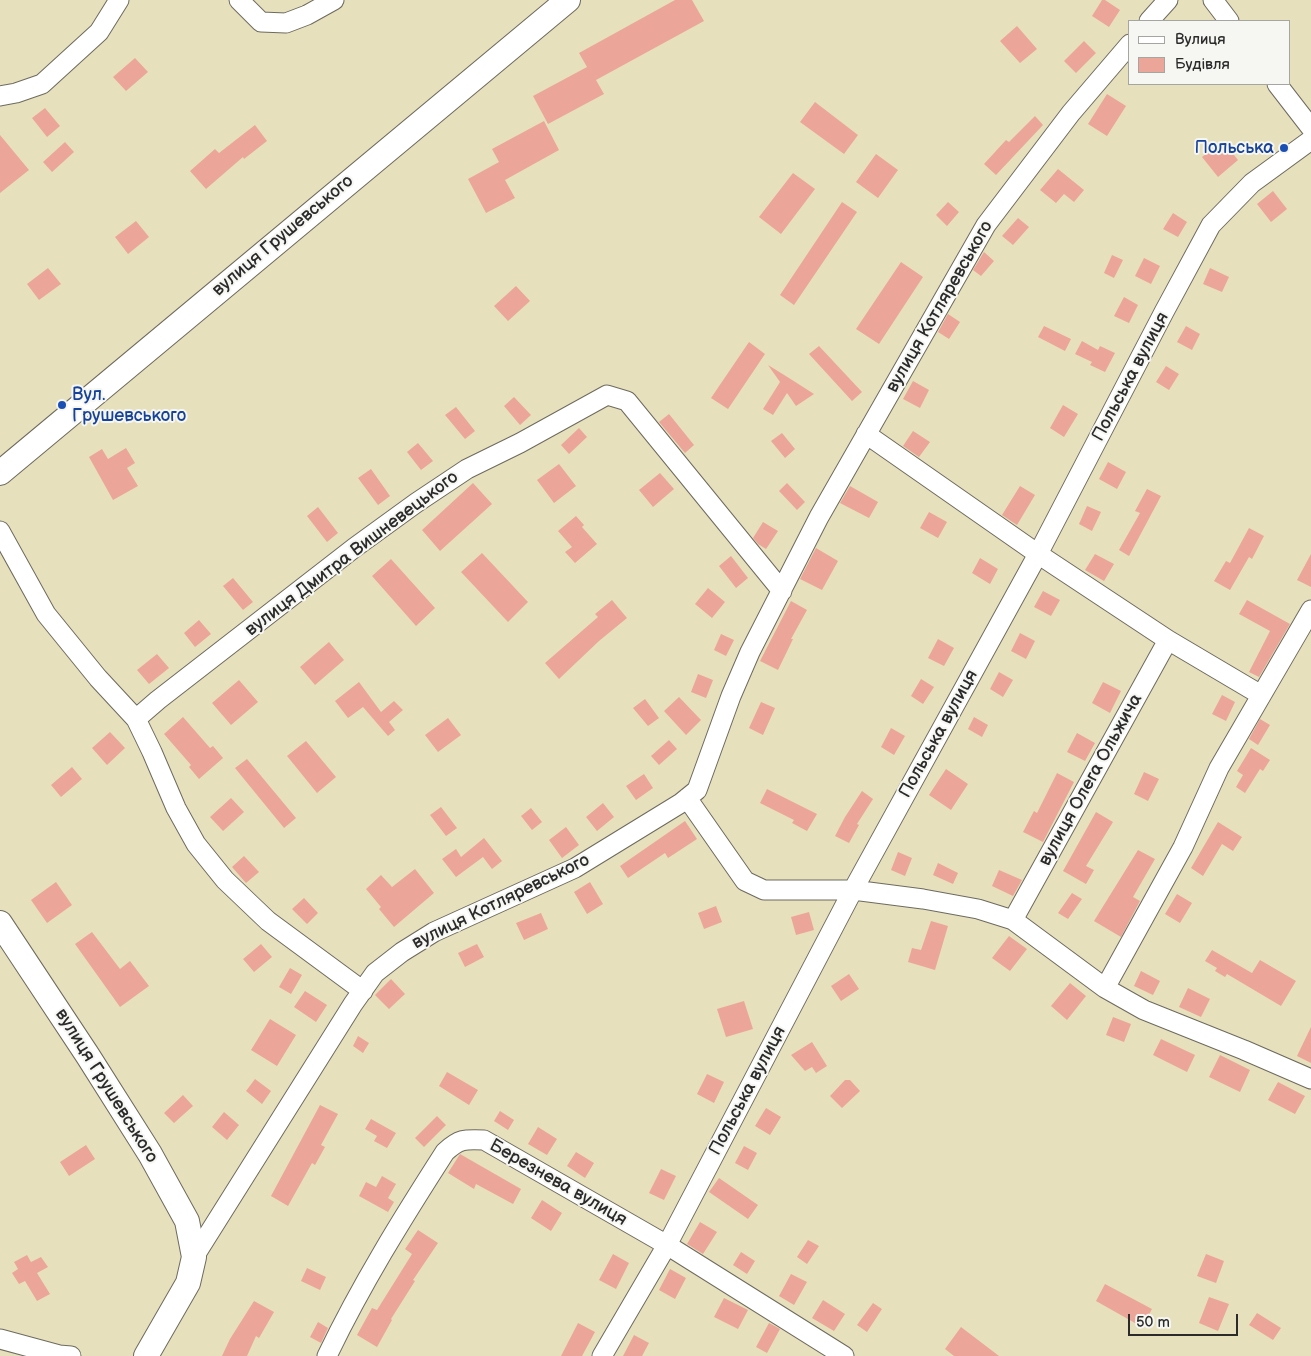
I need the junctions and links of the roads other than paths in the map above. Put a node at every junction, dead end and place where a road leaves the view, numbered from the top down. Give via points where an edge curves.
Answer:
1 (120, 0) edge
2 (239, 0) edge
3 (334, 0) edge
4 (568, 0) edge
5 (1213, 0) edge
6 (1164, 1) edge
7 (1150, 20) edge
8 (1229, 20) edge
9 (1128, 46) edge
10 (1278, 85) edge
11 (0, 96) edge
12 (1311, 128) edge
13 (1311, 140) edge
14 (866, 434) junction
15 (0, 473) edge
16 (0, 531) edge
17 (1038, 554) junction
18 (782, 591) junction
19 (1311, 610) edge
20 (1168, 640) junction
21 (1261, 695) junction
22 (136, 720) junction
23 (687, 798) junction
24 (853, 890) junction
25 (1013, 920) junction
26 (0, 923) edge
27 (1105, 988) junction
28 (363, 991) junction
29 (1311, 1079) edge
30 (667, 1245) junction
31 (194, 1257) junction
32 (0, 1339) edge
33 (71, 1356) edge
34 (146, 1356) edge
35 (327, 1356) edge
36 (602, 1356) edge
37 (844, 1356) edge

1 - 11 street via 99,32 42,84
2 - 3 street via 261,22 286,23
4 - 15 main road, вулиця Грушевського
5 - 8 street
6 - 7 street
9 - 14 street, вулиця Котляревського via 1071,113 986,224
10 - 12 street
13 - 17 street, Польська вулиця via 1252,183 1211,226
14 - 17 street
14 - 18 street, вулиця Котляревського
16 - 22 street via 46,614
17 - 20 street
17 - 24 street, Польська вулиця
18 - 22 street, вулиця Дмитра Вишневецького via 627,401 608,395 467,469 416,503
18 - 23 street, вулиця Котляревського via 731,696 697,790
19 - 21 street
20 - 21 street
20 - 25 street, вулиця Олега Ольжича
21 - 27 street via 1219,768 1183,846
22 - 28 street via 196,844 225,880 268,921
23 - 24 street via 745,881 764,890
23 - 28 street, вулиця Котляревського via 575,868 426,937 376,973
24 - 25 street via 942,902
24 - 30 street, Польська вулиця
25 - 27 street
26 - 31 main road, вулиця Грушевського via 150,1154 187,1221
27 - 29 street via 1144,1010
28 - 31 street, вулиця Котляревського
30 - 35 street, Березнева вулиця via 484,1140 456,1142 445,1152 391,1236
30 - 36 street, Польська вулиця
30 - 37 street, Березнева вулиця
31 - 34 main road, вулиця Котляревського via 188,1283
32 - 33 street

